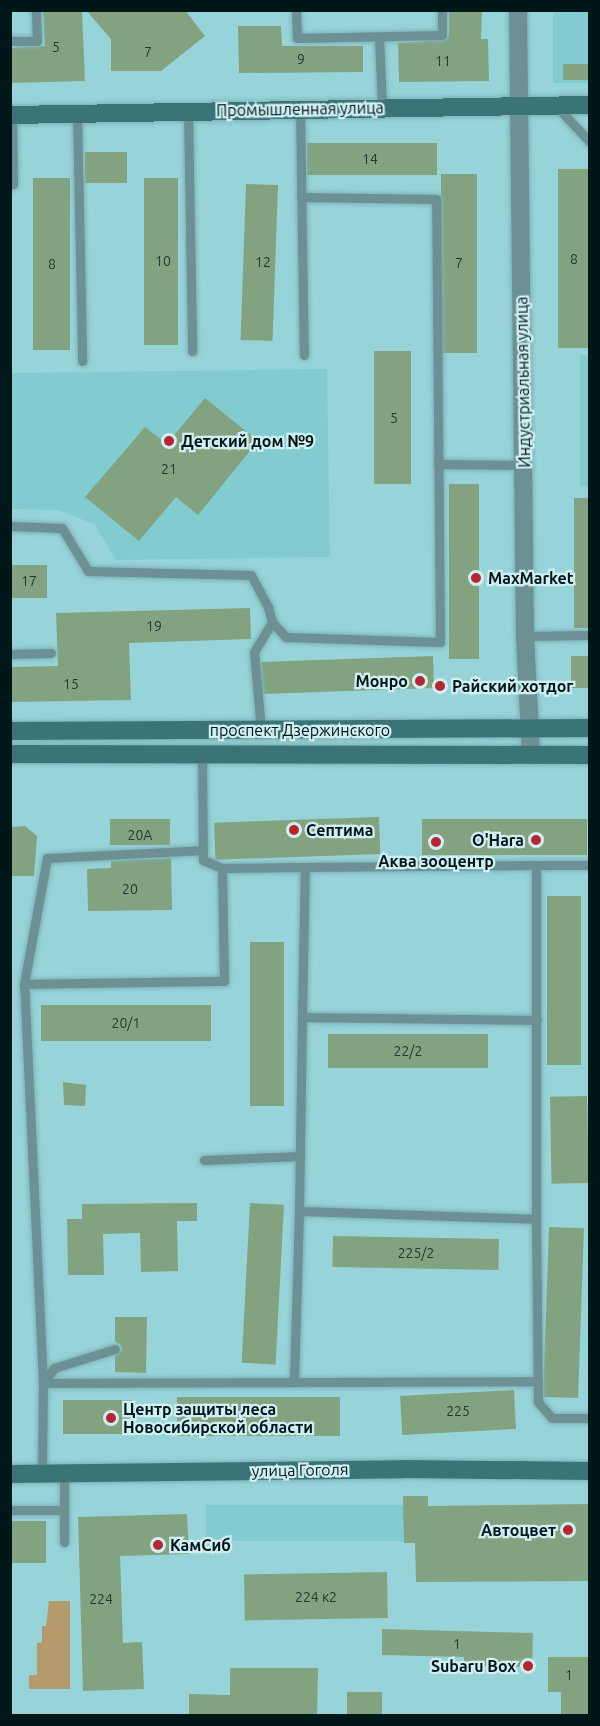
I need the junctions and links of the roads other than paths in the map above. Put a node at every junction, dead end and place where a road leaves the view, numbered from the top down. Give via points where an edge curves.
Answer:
1 (36, 10) edge
2 (296, 10) edge
3 (442, 10) edge
4 (518, 10) edge
5 (379, 38) junction
6 (10, 41) edge
7 (520, 105) junction
8 (556, 105) junction
9 (590, 105) edge
10 (382, 108) junction
11 (300, 109) junction
12 (188, 111) junction
13 (77, 113) junction
14 (11, 115) edge
15 (590, 142) edge
16 (10, 184) edge
17 (301, 197) junction
18 (192, 351) dead end
19 (304, 355) dead end
20 (82, 361) dead end
21 (438, 464) junction
22 (524, 465) junction
23 (10, 526) edge
24 (272, 622) junction
25 (590, 635) edge
26 (525, 636) junction
27 (51, 653) dead end
28 (10, 654) edge
29 (590, 728) edge
30 (529, 729) junction
31 (261, 730) junction
32 (10, 731) edge
33 (201, 753) junction
34 (10, 754) edge
35 (531, 754) junction
36 (590, 755) edge
37 (203, 850) junction
38 (536, 865) junction
39 (590, 865) edge
40 (222, 867) junction
41 (305, 867) junction
42 (24, 984) junction
43 (302, 1017) junction
44 (537, 1020) junction
45 (300, 1156) junction
46 (204, 1160) dead end
47 (299, 1211) junction
48 (536, 1219) junction
49 (115, 1349) dead end
50 (294, 1381) junction
51 (537, 1381) junction
52 (43, 1383) junction
53 (590, 1418) edge
54 (590, 1471) edge
55 (64, 1473) junction
56 (10, 1474) edge
57 (42, 1474) junction
58 (10, 1510) edge
59 (64, 1510) junction
60 (64, 1542) dead end

1 - 6 lane via 37,41
2 - 5 lane via 297,38
3 - 5 lane via 442,34
4 - 7 street, Индустриальная улица
5 - 10 lane
7 - 8 street, Промышленная улица
7 - 10 street, Промышленная улица
7 - 22 street, Индустриальная улица
8 - 9 street, Промышленная улица
8 - 15 lane
10 - 11 street, Промышленная улица
11 - 12 street, Промышленная улица
11 - 17 lane
12 - 13 street, Промышленная улица
12 - 18 lane
13 - 14 street, Промышленная улица
13 - 20 lane
14 - 16 lane via 14,184
17 - 19 lane
17 - 21 lane via 436,199
21 - 22 lane
21 - 24 lane via 440,642 286,637
22 - 26 street, Индустриальная улица
23 - 24 lane via 62,528 88,571 251,575
24 - 31 lane via 254,652
25 - 26 lane
26 - 30 street, Индустриальная улица
27 - 28 lane
29 - 30 street, проспект Дзержинского
30 - 31 street, проспект Дзержинского
30 - 35 street, Индустриальная улица
31 - 32 street, проспект Дзержинского
33 - 34 street, проспект Дзержинского
33 - 35 street, проспект Дзержинского
33 - 37 lane
35 - 36 street, проспект Дзержинского
37 - 40 lane via 203,860
37 - 42 lane via 47,858
38 - 39 lane
38 - 41 lane
38 - 44 lane
40 - 41 lane
40 - 42 lane via 224,981
41 - 43 lane
42 - 52 lane
43 - 44 lane
43 - 45 lane
44 - 48 lane
45 - 46 lane
45 - 47 lane
47 - 48 lane
47 - 50 lane
48 - 51 lane
49 - 52 lane via 54,1368
50 - 51 lane
50 - 52 lane
51 - 53 lane via 538,1402 552,1418
52 - 57 lane
54 - 55 street, улица Гоголя
55 - 57 street, улица Гоголя
55 - 59 lane
56 - 57 street, улица Гоголя
58 - 59 lane
59 - 60 lane

